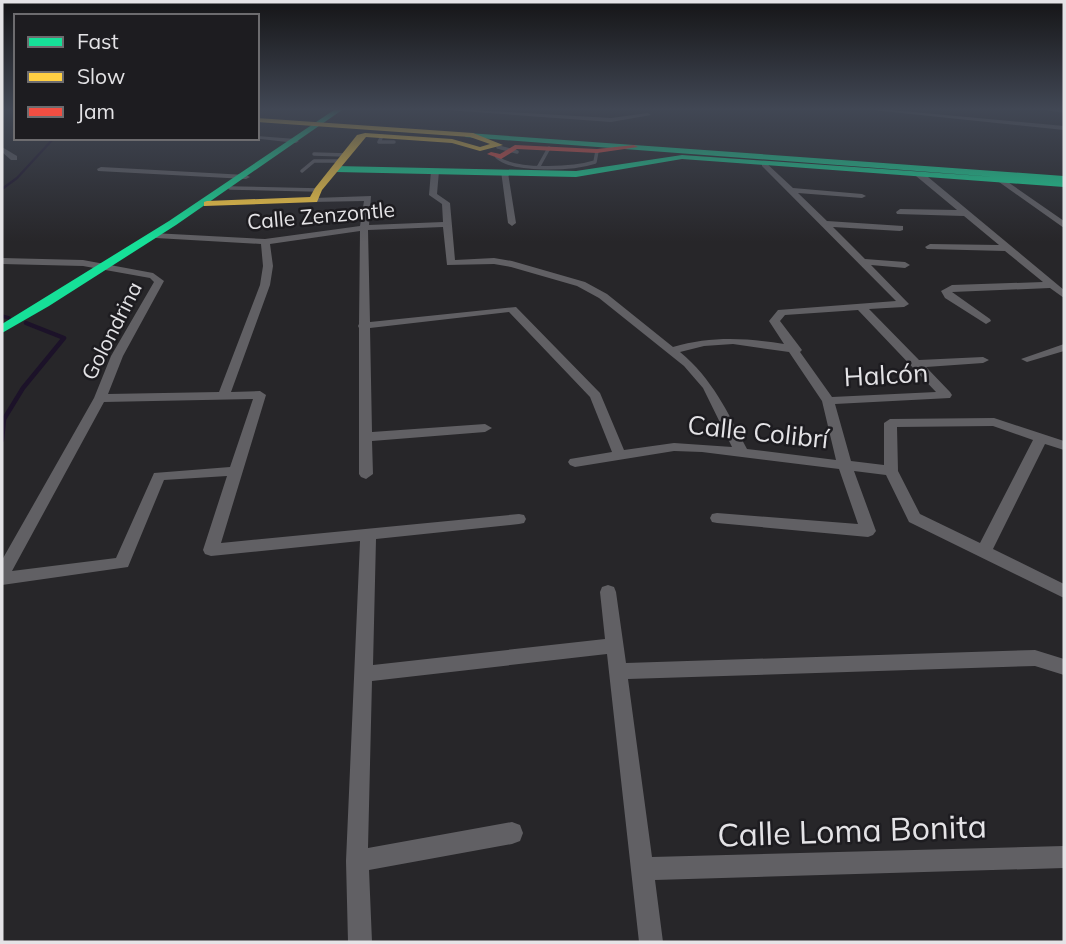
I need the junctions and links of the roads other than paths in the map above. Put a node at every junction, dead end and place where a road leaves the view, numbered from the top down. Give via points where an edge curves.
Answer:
1 (9, 154) edge
2 (278, 154) edge
3 (314, 154) dead end
4 (346, 154) edge
5 (505, 154) edge
6 (543, 154) edge
7 (596, 154) edge
8 (729, 154) edge
9 (845, 154) edge
10 (14, 158) dead end
11 (341, 161) junction
12 (765, 164) junction
13 (539, 166) junction
14 (101, 169) dead end
15 (1064, 169) edge
16 (302, 171) dead end
17 (435, 171) junction
18 (504, 173) junction
19 (919, 174) junction
20 (246, 177) junction
21 (1064, 179) edge
22 (1002, 180) junction
23 (1064, 184) edge
24 (230, 188) junction
25 (792, 190) junction
26 (316, 195) junction
27 (862, 196) dead end
28 (205, 205) junction
29 (900, 212) dead end
30 (965, 213) junction
31 (512, 223) dead end
32 (448, 224) junction
33 (825, 224) junction
34 (1064, 225) edge
35 (363, 228) junction
36 (900, 228) dead end
37 (156, 235) junction
38 (265, 242) junction
39 (930, 247) dead end
40 (1006, 248) junction
41 (2, 261) edge
42 (865, 262) junction
43 (905, 265) dead end
44 (106, 268) junction
45 (1052, 285) junction
46 (1064, 295) edge
47 (862, 307) junction
48 (986, 321) dead end
49 (363, 326) junction
50 (2, 329) edge
51 (1064, 347) edge
52 (796, 349) junction
53 (670, 351) junction
54 (1027, 359) dead end
55 (983, 360) dead end
56 (916, 363) junction
57 (223, 397) junction
58 (100, 398) junction
59 (828, 401) junction
60 (485, 428) dead end
61 (365, 437) junction
62 (1041, 438) junction
63 (1064, 446) edge
64 (742, 453) junction
65 (620, 456) junction
66 (575, 462) dead end
67 (845, 466) junction
68 (237, 471) junction
69 (891, 471) junction
70 (366, 474) dead end
71 (717, 518) dead end
72 (519, 519) dead end
73 (368, 533) junction
74 (983, 553) junction
75 (2, 576) edge
76 (1064, 591) edge
77 (608, 592) dead end
78 (614, 646) junction
79 (1063, 665) edge
80 (618, 671) junction
81 (365, 674) junction
82 (512, 833) dead end
83 (1064, 857) edge
84 (357, 862) junction
85 (641, 869) junction
86 (360, 942) edge
87 (651, 942) edge

1 - 10 street
2 - 20 main road
3 - 11 lane
4 - 11 main road
5 - 13 lane via 507,165
6 - 13 lane
7 - 13 lane via 590,165
8 - 21 main road
9 - 15 main road
11 - 16 lane via 314,161
11 - 17 main road
11 - 26 main road
12 - 18 main road via 682,157 592,172
12 - 19 main road
12 - 25 street
14 - 20 street
17 - 18 main road
17 - 32 street via 433,195 446,203
18 - 31 street
19 - 22 main road
19 - 30 street
20 - 24 main road
22 - 23 main road
22 - 34 street
24 - 26 lane
24 - 28 main road
25 - 27 street
25 - 33 street
26 - 28 main road
26 - 35 street via 368,198
28 - 37 main road
29 - 30 street
30 - 40 street
32 - 35 street, Calle Zenzontle
32 - 53 street via 450,263 512,264 581,285 603,296
33 - 36 street
33 - 42 street
35 - 38 street, Calle Zenzontle
35 - 49 street
37 - 38 street, Calle Zenzontle
37 - 44 main road
38 - 57 street via 265,285
39 - 40 street
40 - 45 street
41 - 44 street
42 - 43 street
42 - 47 street via 904,304
44 - 50 main road
44 - 58 street, Golondrina via 159,281 117,356
45 - 46 street
45 - 48 street via 946,291
47 - 52 street via 775,316 774,321
47 - 56 street
49 - 61 street
49 - 65 street via 512,309 596,396
51 - 54 street
52 - 53 street via 724,339
52 - 59 street
53 - 64 street via 708,387
55 - 56 street
56 - 59 street, Halcón via 946,395
57 - 58 street
57 - 68 street via 260,395
58 - 75 street, Golondrina
59 - 67 street
60 - 61 street
61 - 70 street
62 - 63 street
62 - 69 street via 995,422 890,423
62 - 74 street
64 - 65 street, Calle Colibrí via 674,447
64 - 67 street, Calle Colibrí
65 - 66 street, Calle Colibrí
67 - 69 street, Calle Colibrí
67 - 71 street via 868,531
68 - 73 street via 211,550
68 - 75 street via 159,476 122,563
69 - 74 street via 914,518
72 - 73 street
73 - 81 street
74 - 76 street
77 - 78 street
78 - 80 street
78 - 81 street
79 - 80 street via 1035,658
80 - 85 street
81 - 84 street
82 - 84 street
83 - 85 street, Calle Loma Bonita
84 - 86 street
85 - 87 street

